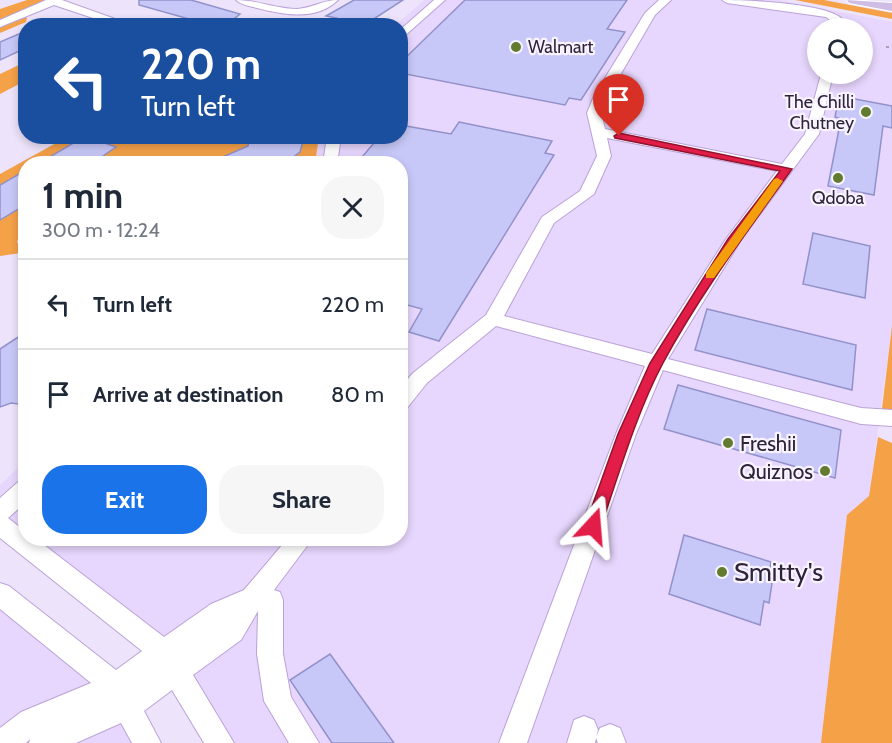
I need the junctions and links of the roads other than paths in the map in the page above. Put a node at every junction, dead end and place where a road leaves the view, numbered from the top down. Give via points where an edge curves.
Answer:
1 (27, 0) edge
2 (54, 0) edge
3 (241, 0) edge
4 (333, 0) edge
5 (440, 0) edge
6 (666, 0) edge
7 (727, 0) edge
8 (854, 0) edge
9 (892, 7) edge
10 (0, 11) edge
11 (22, 14) junction
12 (27, 18) edge
13 (107, 18) edge
14 (835, 18) edge
15 (0, 24) edge
16 (18, 25) edge
17 (408, 30) edge
18 (0, 33) edge
19 (824, 84) edge
20 (598, 132) junction
21 (787, 169) junction
22 (492, 320) junction
23 (656, 363) junction
24 (408, 393) edge
25 (861, 416) junction
26 (892, 418) edge
27 (892, 432) edge
28 (18, 495) edge
29 (0, 512) edge
30 (0, 525) edge
31 (18, 540) edge
32 (26, 546) edge
33 (297, 546) edge
34 (0, 594) edge
35 (262, 599) junction
36 (170, 662) junction
37 (121, 697) junction
38 (3, 743) edge
39 (43, 743) edge
40 (147, 743) edge
41 (220, 743) edge
42 (304, 743) edge
43 (513, 743) edge

1 - 10 street
2 - 11 street
2 - 13 street
3 - 4 street via 298,14 313,12
5 - 17 street
6 - 20 street via 651,13 601,96 594,113
7 - 14 street via 829,14
8 - 9 main road
11 - 12 street
11 - 15 street
16 - 18 street
19 - 21 street via 812,134
20 - 21 street
20 - 22 street via 603,164 586,194 548,220
21 - 23 street via 734,239
22 - 23 street
22 - 24 street via 420,378
23 - 25 street
23 - 43 street via 626,434
25 - 26 street
25 - 27 street
28 - 29 street
30 - 31 street
32 - 36 street
33 - 35 street
34 - 37 street
35 - 36 street via 232,632
35 - 42 street via 278,701
36 - 37 street
36 - 41 street
37 - 38 street via 32,722
37 - 39 street
37 - 40 street

